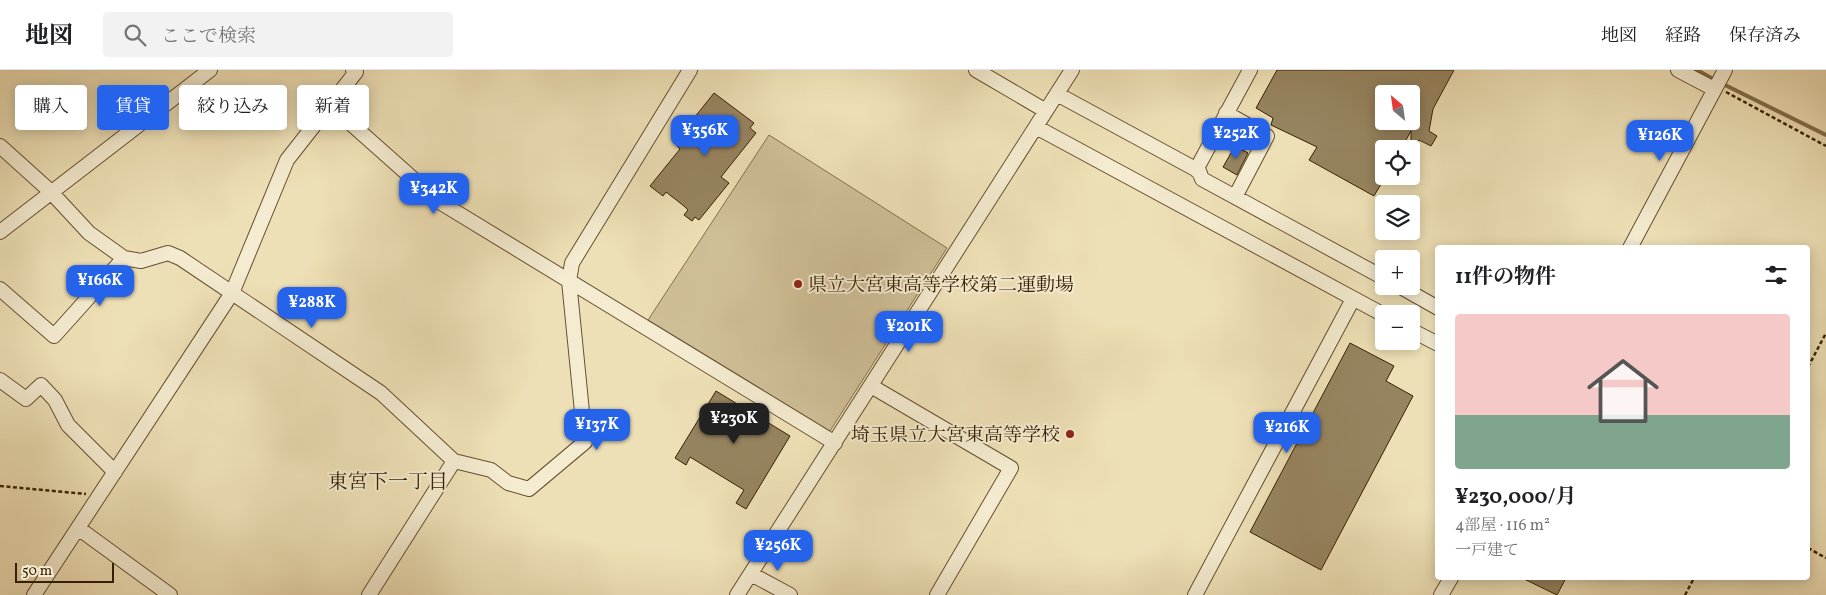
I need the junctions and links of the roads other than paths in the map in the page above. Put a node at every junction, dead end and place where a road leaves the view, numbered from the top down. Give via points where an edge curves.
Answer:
1 (210, 70) edge
2 (353, 70) edge
3 (690, 70) edge
4 (976, 70) edge
5 (1072, 70) edge
6 (1250, 70) edge
7 (1678, 70) edge
8 (1725, 70) edge
9 (346, 85) edge
10 (1715, 88) junction
11 (1057, 94) junction
12 (1046, 111) junction
13 (1226, 113) junction
14 (1036, 127) junction
15 (311, 130) edge
16 (357, 130) edge
17 (0, 146) edge
18 (1196, 170) junction
19 (50, 191) junction
20 (1235, 197) junction
21 (0, 232) edge
22 (1632, 245) edge
23 (124, 258) junction
24 (1375, 273) edge
25 (569, 281) junction
26 (0, 289) edge
27 (232, 293) junction
28 (1415, 295) edge
29 (1353, 299) junction
30 (1435, 306) edge
31 (1375, 310) edge
32 (1420, 335) edge
33 (1435, 342) edge
34 (0, 380) edge
35 (871, 386) junction
36 (834, 444) junction
37 (454, 461) junction
38 (115, 472) junction
39 (78, 528) junction
40 (751, 574) junction
41 (1450, 580) edge
42 (34, 595) edge
43 (170, 595) edge
44 (369, 595) edge
45 (737, 595) edge
46 (790, 595) edge
47 (937, 595) edge
48 (1195, 595) edge
49 (1441, 595) edge

1 - 19 street
2 - 9 street via 356,72
3 - 25 street via 572,263
4 - 12 street
5 - 11 street
6 - 13 street
7 - 10 street
8 - 10 street
10 - 22 street
11 - 12 street
11 - 18 street
12 - 14 street
13 - 18 street
13 - 20 street via 1267,136
14 - 29 street
14 - 35 street
15 - 27 street via 287,160
16 - 25 street via 438,201
17 - 19 street
18 - 20 street via 1202,179
19 - 21 street
19 - 23 street via 89,232
20 - 24 street
23 - 26 street via 54,336
23 - 27 street via 141,261 168,253
25 - 36 street
25 - 37 street via 585,442 529,489 508,484 491,470
27 - 37 street via 380,393
27 - 38 street
28 - 30 street
29 - 31 street
29 - 48 street
32 - 33 street
34 - 38 street via 26,399 41,385 55,400 68,425
35 - 36 street
35 - 47 street via 1011,468
36 - 40 street
37 - 44 street
38 - 39 street
39 - 42 street
39 - 43 street
40 - 45 street
40 - 46 street
41 - 49 street

